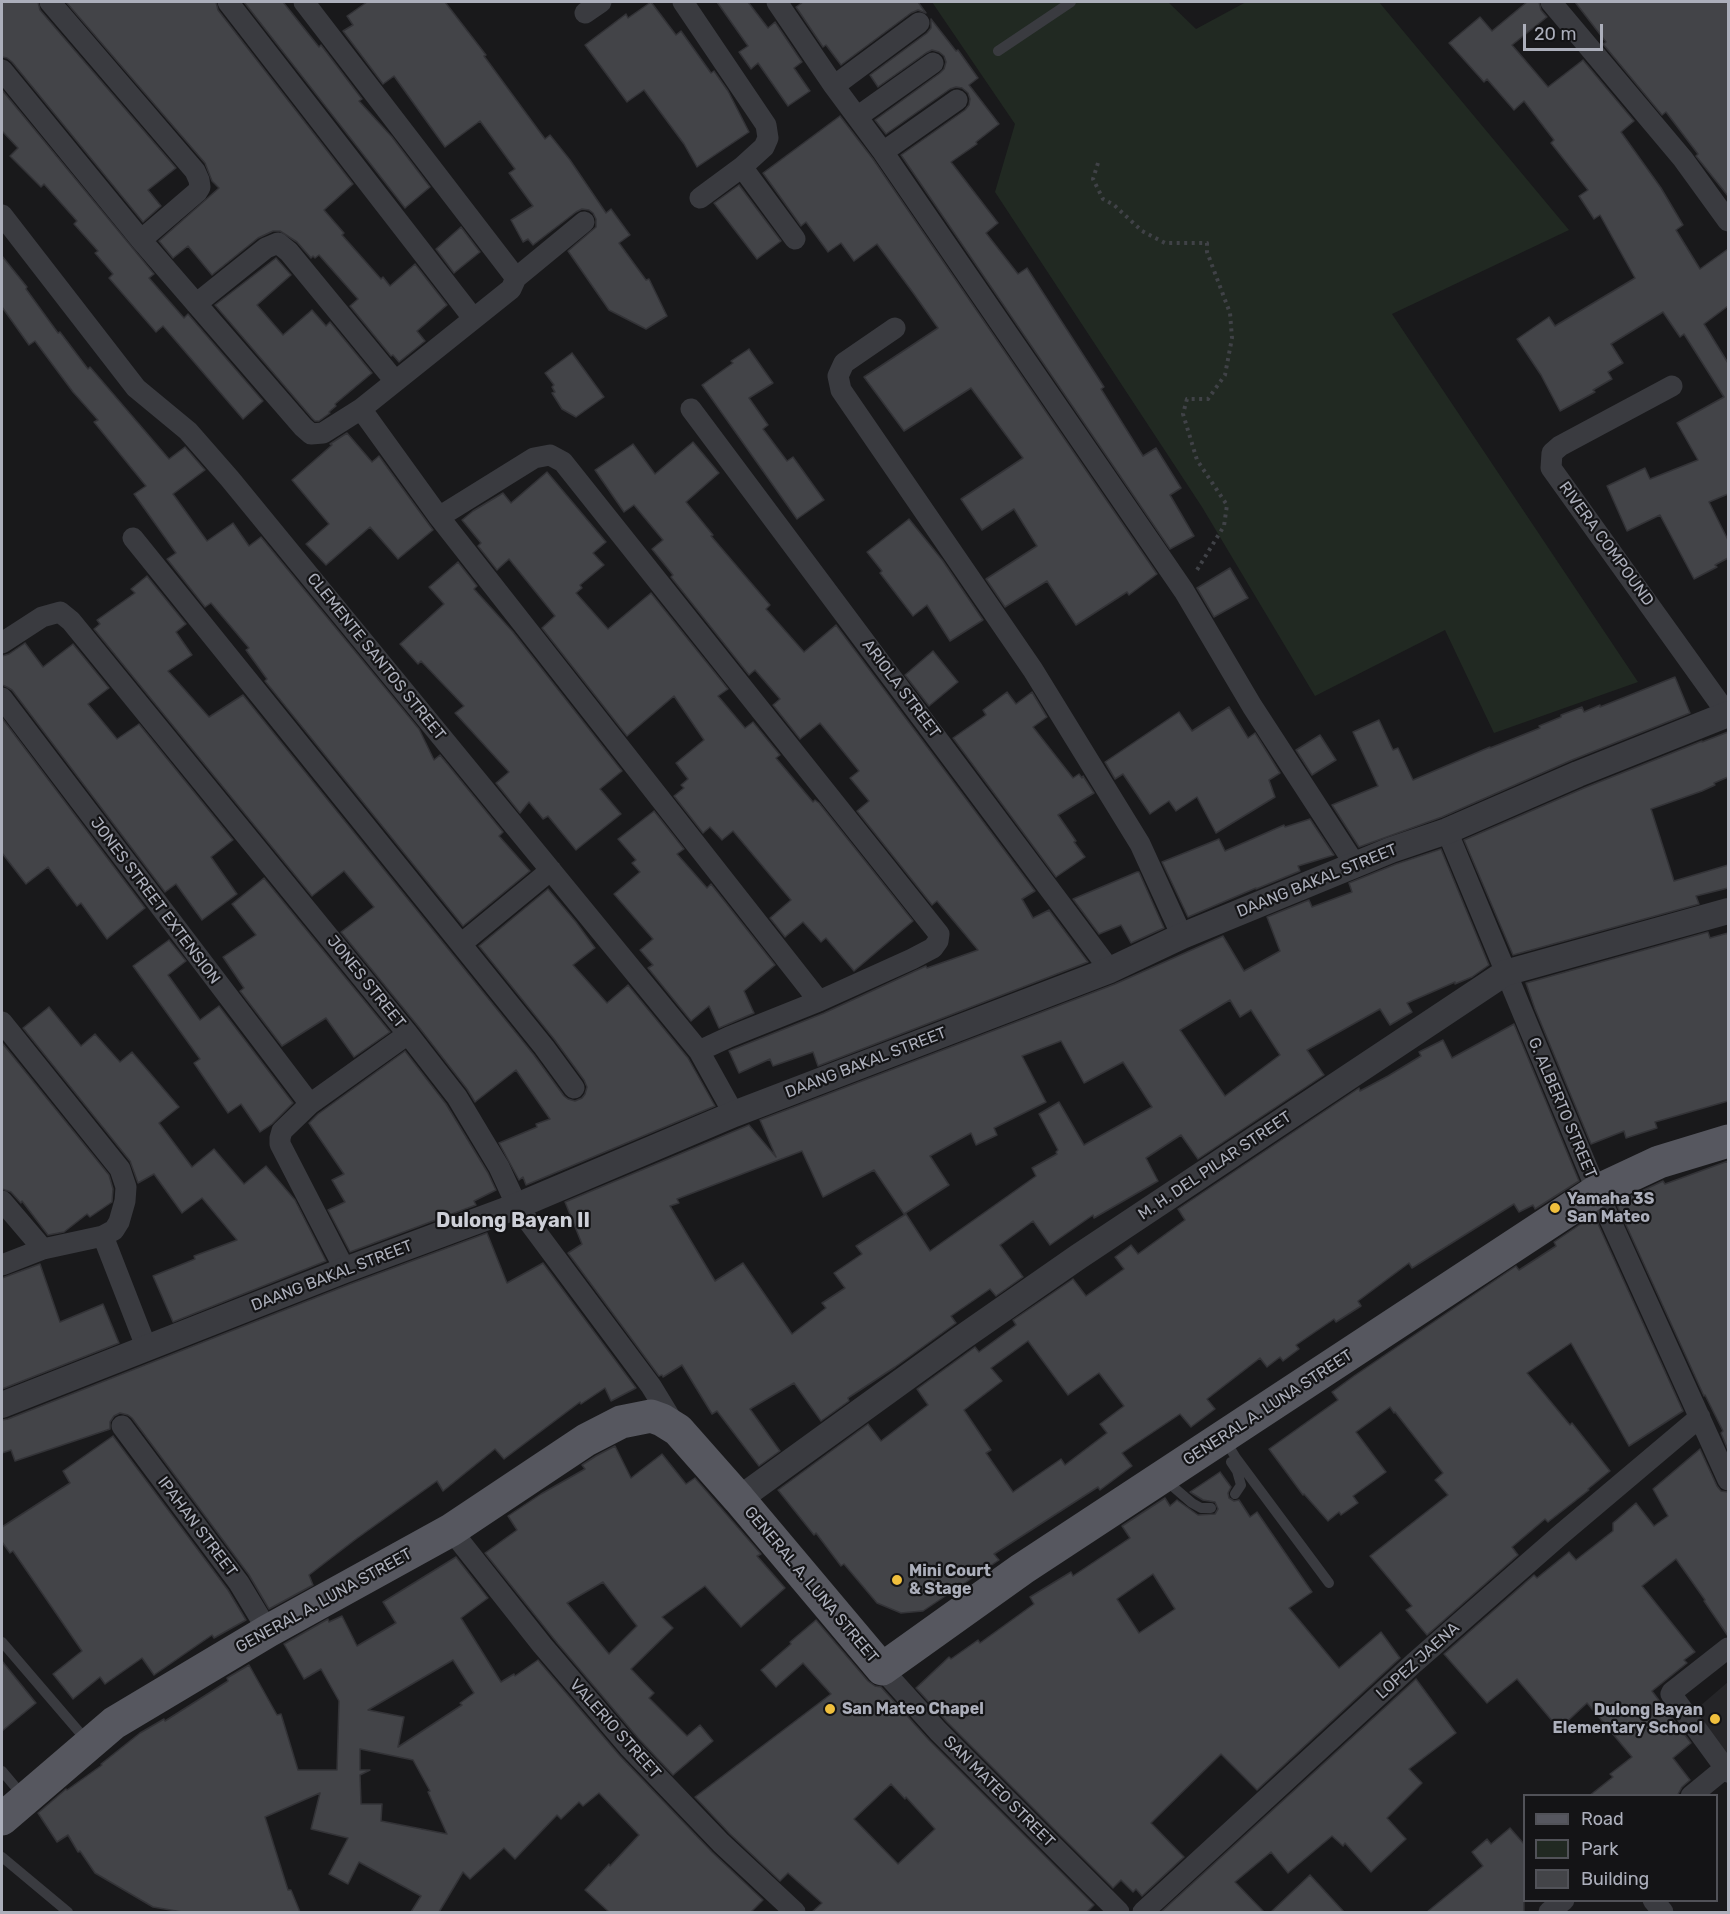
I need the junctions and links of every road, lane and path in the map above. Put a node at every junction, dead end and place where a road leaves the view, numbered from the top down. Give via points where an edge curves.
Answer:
1 (50, 2) edge
2 (228, 2) edge
3 (304, 2) edge
4 (683, 2) edge
5 (777, 2) edge
6 (1071, 2) edge
7 (1551, 2) edge
8 (919, 23) dead end
9 (998, 51) dead end
10 (933, 63) dead end
11 (2, 70) edge
12 (834, 86) junction
13 (957, 100) dead end
14 (857, 117) junction
15 (884, 152) junction
16 (1098, 163) dead end
17 (742, 167) junction
18 (700, 198) dead end
19 (2, 215) edge
20 (1728, 221) edge
21 (584, 222) dead end
22 (795, 239) dead end
23 (141, 240) junction
24 (516, 278) junction
25 (196, 304) junction
26 (473, 318) junction
27 (895, 328) dead end
28 (394, 381) junction
29 (1672, 386) dead end
30 (361, 409) junction
31 (691, 409) dead end
32 (440, 517) junction
33 (133, 538) dead end
34 (1184, 591) junction
35 (2, 643) edge
36 (2, 698) edge
37 (1728, 714) edge
38 (1447, 831) junction
39 (1356, 866) junction
40 (551, 870) junction
41 (1728, 911) edge
42 (1182, 936) junction
43 (460, 944) junction
44 (1110, 970) junction
45 (1505, 973) junction
46 (819, 1001) junction
47 (2, 1023) edge
48 (408, 1034) junction
49 (699, 1051) junction
50 (574, 1088) dead end
51 (310, 1104) junction
52 (734, 1114) junction
53 (1728, 1141) edge
54 (1597, 1191) junction
55 (2, 1201) edge
56 (517, 1206) junction
57 (104, 1236) junction
58 (43, 1249) junction
59 (2, 1265) edge
60 (345, 1270) junction
61 (147, 1348) junction
62 (2, 1405) edge
63 (1700, 1417) junction
64 (122, 1426) dead end
65 (678, 1430) junction
66 (1221, 1439) junction
67 (1162, 1477) junction
68 (1728, 1479) edge
69 (1235, 1494) dead end
70 (739, 1499) junction
71 (1212, 1508) dead end
72 (451, 1530) junction
73 (1329, 1583) dead end
74 (268, 1631) junction
75 (2, 1642) edge
76 (1728, 1648) edge
77 (882, 1669) junction
78 (89, 1744) junction
79 (1727, 1770) edge
80 (2, 1771) edge
81 (1694, 1794) edge
82 (26, 1798) junction
83 (2, 1819) edge
84 (2, 1857) edge
85 (1562, 1902) edge
86 (1113, 1911) edge
87 (68, 1912) edge
88 (795, 1912) edge
89 (1143, 1912) edge
90 (1549, 1912) edge

1 - 23 street via 199,180 197,192
2 - 26 street
3 - 24 street
4 - 17 street via 766,125 768,138 764,147
5 - 12 street
6 - 9 lane
7 - 20 street via 1683,159
8 - 12 street
10 - 14 street
11 - 23 street
12 - 14 street
13 - 15 street
14 - 15 street
15 - 34 street
16 - 34 path via 1093,179 1103,199 1143,231 1165,243 1207,243 1230,313 1232,338 1225,375 1208,399 1186,399 1183,414 1197,460 1227,505 1224,526
17 - 18 street
17 - 22 street
19 - 40 street, CLEMENTE SANTOS STREET via 136,388 188,431 230,479
21 - 24 street
23 - 25 street
24 - 26 street via 511,289
25 - 28 street via 266,248 278,243
25 - 30 street via 311,434 323,433
26 - 28 street
27 - 42 street via 844,363 838,376 841,390 1034,670 1140,844
28 - 30 street
29 - 37 street, RIVERA COMPOUND via 1560,446 1552,453 1551,468
30 - 32 street
31 - 44 street, ARIOLA STREET
32 - 46 street
32 - 46 street via 534,458 550,455 563,462 939,934 933,948
33 - 43 street
34 - 39 street via 1252,706
35 - 48 street, JONES STREET via 42,617 60,612 71,621
36 - 51 street, JONES STREET EXTENSION
37 - 38 street, DAANG BAKAL STREET
38 - 39 street, DAANG BAKAL STREET
38 - 45 street, G. ALBERTO STREET
39 - 42 street, DAANG BAKAL STREET
40 - 43 street
40 - 49 street, CLEMENTE SANTOS STREET
41 - 45 street, M. H. DEL PILAR STREET
42 - 44 street, DAANG BAKAL STREET
43 - 50 street
44 - 52 street, DAANG BAKAL STREET
45 - 54 street, G. ALBERTO STREET
45 - 70 street, M. H. DEL PILAR STREET via 1078,1257
46 - 49 street
47 - 57 street via 120,1169 126,1187 125,1201 114,1230
48 - 51 street
48 - 56 street, JONES STREET via 457,1097 499,1167
49 - 52 street, CLEMENTE SANTOS STREET
51 - 60 street via 282,1131 280,1144
52 - 56 street, DAANG BAKAL STREET
53 - 54 main road, GENERAL A. LUNA STREET via 1659,1162
54 - 63 street, G. ALBERTO STREET
54 - 66 main road, GENERAL A. LUNA STREET
55 - 58 street
56 - 60 street, DAANG BAKAL STREET
56 - 65 street, JONES STREET via 651,1386
57 - 58 street
57 - 61 street
58 - 59 street
60 - 61 street, DAANG BAKAL STREET
61 - 62 street, DAANG BAKAL STREET
63 - 68 street, G. ALBERTO STREET
63 - 89 street, LOPEZ JAENA via 1414,1663
64 - 74 street, IPAHAN STREET via 239,1583
65 - 70 main road, GENERAL A. LUNA STREET
65 - 72 main road, GENERAL A. LUNA STREET via 651,1416 621,1422 586,1440
66 - 67 main road, GENERAL A. LUNA STREET
66 - 69 lane via 1241,1485
66 - 73 lane
67 - 71 lane via 1192,1503
67 - 77 main road, GENERAL A. LUNA STREET
70 - 77 main road, GENERAL A. LUNA STREET
72 - 74 main road, GENERAL A. LUNA STREET
72 - 88 street, VALERIO STREET via 629,1747
74 - 78 main road, GENERAL A. LUNA STREET via 114,1723
75 - 78 lane
76 - 79 street via 1672,1692
77 - 86 street, SAN MATEO STREET
78 - 82 main road, GENERAL A. LUNA STREET
79 - 81 street
80 - 82 lane
82 - 83 main road, GENERAL A. LUNA STREET
84 - 87 lane
85 - 90 street

